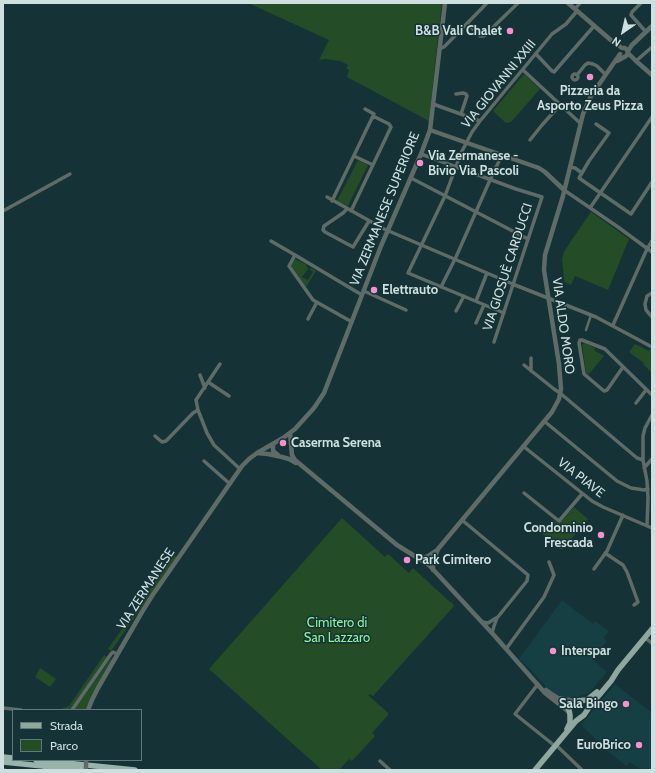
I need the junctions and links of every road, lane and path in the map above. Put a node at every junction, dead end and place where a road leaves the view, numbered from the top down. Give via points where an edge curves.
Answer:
1 (445, 3) edge
2 (486, 3) edge
3 (518, 3) edge
4 (568, 3) edge
5 (580, 3) edge
6 (641, 3) edge
7 (576, 10) junction
8 (467, 23) junction
9 (594, 26) junction
10 (652, 26) edge
11 (646, 32) junction
12 (652, 47) edge
13 (439, 50) junction
14 (624, 52) junction
15 (536, 54) junction
16 (636, 61) junction
17 (523, 70) junction
18 (577, 74) dead end
19 (605, 74) junction
20 (652, 75) edge
21 (456, 94) dead end
22 (433, 104) junction
23 (560, 105) junction
24 (365, 109) dead end
25 (461, 114) junction
26 (652, 117) edge
27 (372, 118) junction
28 (480, 121) junction
29 (580, 123) junction
30 (596, 124) dead end
31 (430, 130) junction
32 (530, 140) dead end
33 (466, 142) junction
34 (421, 154) junction
35 (502, 155) junction
36 (354, 156) junction
37 (373, 165) junction
38 (456, 167) junction
39 (570, 167) junction
40 (582, 173) junction
41 (70, 174) dead end
42 (411, 178) junction
43 (490, 180) junction
44 (652, 182) edge
45 (564, 190) junction
46 (600, 193) junction
47 (445, 196) junction
48 (327, 198) dead end
49 (332, 201) junction
50 (590, 208) junction
51 (349, 210) junction
52 (3, 211) edge
53 (476, 212) junction
54 (369, 221) junction
55 (388, 230) junction
56 (528, 239) junction
57 (271, 241) dead end
58 (652, 241) edge
59 (421, 244) junction
60 (647, 248) junction
61 (652, 252) edge
62 (295, 255) junction
63 (455, 259) junction
64 (487, 273) junction
65 (514, 284) junction
66 (442, 287) junction
67 (363, 293) junction
68 (652, 293) edge
69 (464, 296) junction
70 (548, 298) junction
71 (476, 301) junction
72 (317, 302) junction
73 (484, 305) junction
74 (406, 310) dead end
75 (456, 311) dead end
76 (504, 313) junction
77 (591, 314) junction
78 (652, 317) edge
79 (308, 319) dead end
80 (352, 322) junction
81 (476, 323) dead end
82 (613, 325) junction
83 (586, 330) dead end
84 (494, 342) dead end
85 (652, 347) edge
86 (531, 358) dead end
87 (220, 364) dead end
88 (524, 365) dead end
89 (623, 367) junction
90 (531, 371) junction
91 (200, 375) dead end
92 (208, 382) junction
93 (205, 388) junction
94 (646, 390) junction
95 (324, 393) joint
96 (560, 393) junction
97 (652, 395) edge
98 (228, 396) dead end
99 (636, 403) dead end
100 (198, 410) junction
101 (652, 415) edge
102 (544, 421) junction
103 (290, 433) junction
104 (156, 436) dead end
105 (273, 444) junction
106 (524, 446) junction
107 (257, 453) junction
108 (280, 456) junction
109 (652, 459) edge
110 (643, 460) junction
111 (204, 461) dead end
112 (301, 466) junction
113 (644, 468) junction
114 (240, 470) junction
115 (650, 482) edge
116 (230, 484) junction
117 (648, 489) junction
118 (524, 493) dead end
119 (582, 494) junction
120 (623, 515) junction
121 (462, 520) junction
122 (647, 526) junction
123 (652, 528) edge
124 (438, 549) junction
125 (605, 553) junction
126 (428, 556) junction
127 (420, 559) junction
128 (433, 561) junction
129 (549, 562) dead end
130 (427, 564) junction
131 (594, 568) dead end
132 (433, 570) junction
133 (634, 604) dead end
134 (498, 618) junction
135 (482, 622) junction
136 (652, 629) edge
137 (492, 633) junction
138 (645, 638) junction
139 (652, 642) edge
140 (506, 648) junction
141 (116, 656) junction
142 (618, 670) junction
143 (538, 684) junction
144 (576, 701) junction
145 (73, 709) edge
146 (88, 709) edge
147 (586, 711) junction
148 (570, 714) junction
149 (581, 717) junction
150 (557, 744) junction
151 (46, 761) edge
152 (380, 761) dead end
153 (3, 762) edge
154 (82, 770) edge
155 (135, 770) edge
156 (390, 770) edge
157 (535, 770) edge
158 (582, 770) edge

1 - 13 street, VIA ZERMANESE SUPERIORE
2 - 8 street
3 - 8 street via 484,36 480,36
4 - 7 street
5 - 7 street, VIA GIOVANNI XXIII
6 - 11 street via 631,15
7 - 9 street
7 - 15 street, VIA GIOVANNI XXIII via 566,24 552,34
8 - 13 street
9 - 14 street
9 - 15 street via 554,72
10 - 11 street, VIA ALDO MORO
11 - 14 street, VIA ALDO MORO
12 - 16 street
13 - 22 street, VIA ZERMANESE SUPERIORE
14 - 16 street
14 - 19 street, VIA ALDO MORO
15 - 17 street, VIA GIOVANNI XXIII
16 - 20 street
17 - 23 street
17 - 28 street, VIA GIOVANNI XXIII
18 - 19 street via 588,63 597,66
19 - 29 street, VIA ALDO MORO via 591,96
21 - 25 street via 463,92 467,96
22 - 25 street
22 - 31 street, VIA ZERMANESE SUPERIORE
23 - 29 street
23 - 32 street
24 - 27 street via 374,114
25 - 28 street
26 - 46 street
27 - 36 street
27 - 37 street via 390,124 391,127
28 - 33 street, VIA GIOVANNI XXIII
29 - 39 street, VIA ALDO MORO
30 - 40 street via 609,133
31 - 33 street
31 - 34 street, VIA ZERMANESE SUPERIORE
33 - 35 street
33 - 38 street, VIA GIOVANNI XXIII
34 - 38 street
34 - 42 street, VIA ZERMANESE SUPERIORE
35 - 43 street
35 - 45 street via 542,170
36 - 37 street
36 - 49 street
37 - 51 street
38 - 43 street
38 - 47 street, VIA GIOVANNI XXIII
39 - 40 street
39 - 45 street, VIA ALDO MORO
40 - 46 street via 578,178
41 - 52 street
42 - 47 street
42 - 55 street, VIA ZERMANESE SUPERIORE
43 - 53 street
43 - 56 street, VIA GIOSUÈ CARDUCCI via 542,197
44 - 46 street via 631,214
45 - 50 street
45 - 70 street, VIA ALDO MORO via 545,255 544,270
46 - 50 street
47 - 53 street
47 - 59 street, VIA GIOVANNI XXIII
48 - 49 street
49 - 51 street
50 - 60 street
51 - 54 street
51 - 54 street via 324,226 323,230 353,247
53 - 56 street
53 - 63 street
54 - 55 street
55 - 59 street
55 - 67 street, VIA ZERMANESE SUPERIORE
56 - 65 street, VIA GIOSUÈ CARDUCCI
57 - 62 street
58 - 60 street
59 - 63 street
59 - 66 street, VIA GIOVANNI XXIII via 408,273
60 - 61 street
60 - 82 street
62 - 67 street
62 - 72 street via 289,266
63 - 64 street
63 - 66 street
64 - 65 street
64 - 71 street
65 - 70 street
65 - 76 street, VIA GIOSUÈ CARDUCCI
66 - 69 street
67 - 74 street
67 - 80 street, VIA ZERMANESE SUPERIORE
68 - 78 street via 647,296 645,304
69 - 71 street
69 - 75 street
70 - 77 street
70 - 96 street, VIA ALDO MORO via 559,364
71 - 73 street
72 - 79 street
72 - 80 street
73 - 76 street
73 - 81 street
76 - 84 street, VIA GIOSUÈ CARDUCCI
77 - 82 street
77 - 83 street
80 - 95 street, VIA ZERMANESE SUPERIORE
82 - 85 street
86 - 90 street
87 - 92 street
88 - 90 street
89 - 89 street via 602,347 580,340 584,374 604,391
89 - 94 street
90 - 96 street
91 - 93 street
92 - 93 street
92 - 98 street
93 - 100 street via 196,400
94 - 97 street
94 - 99 street
95 - 103 street, VIA ZERMANESE via 314,408
96 - 102 street, VIA ALDO MORO
96 - 110 street via 637,458
100 - 104 street via 166,441 162,442
100 - 114 street via 214,445
101 - 110 street via 644,431
102 - 106 street, VIA ALDO MORO
102 - 117 street via 617,481 631,488
103 - 105 street, VIA ZERMANESE
103 - 112 street via 293,456
105 - 107 street, VIA ZERMANESE
105 - 108 street via 272,448
106 - 119 street, VIA PIAVE
106 - 121 street, VIA ALDO MORO
107 - 108 street
107 - 114 street, VIA ZERMANESE
108 - 112 street
109 - 113 street
110 - 113 street
111 - 116 street
112 - 127 street via 397,546
113 - 115 street
114 - 116 street, VIA ZERMANESE
115 - 117 street
116 - 141 street, VIA ZERMANESE via 152,596
117 - 122 street
118 - 119 street via 559,521
119 - 120 street, VIA PIAVE via 598,505
120 - 122 street, VIA PIAVE
120 - 125 street
121 - 124 street, VIA ALDO MORO
121 - 134 street via 528,575 527,581
122 - 123 street, VIA PIAVE
124 - 126 street
124 - 128 street
125 - 131 street
125 - 133 street via 623,565 627,572 638,602
126 - 127 street
126 - 130 street
127 - 130 street
128 - 130 street
128 - 132 street
129 - 140 street via 554,575 544,597
130 - 132 street
132 - 135 street
134 - 135 street via 488,623
134 - 137 street
135 - 137 street
136 - 138 main road
137 - 140 street
138 - 139 street
138 - 142 main road
140 - 143 street
141 - 145 street via 110,656
141 - 146 street, VIA ZERMANESE
142 - 144 main road via 592,697
142 - 147 main road
143 - 144 street via 553,696
143 - 148 street via 551,699
143 - 150 street via 515,714
144 - 147 main road via 585,705
144 - 148 main road via 570,704
147 - 149 main road
148 - 149 main road via 574,718
148 - 150 main road via 570,723
149 - 150 main road
150 - 157 main road
150 - 158 street
151 - 155 highway
152 - 156 street
153 - 154 highway

